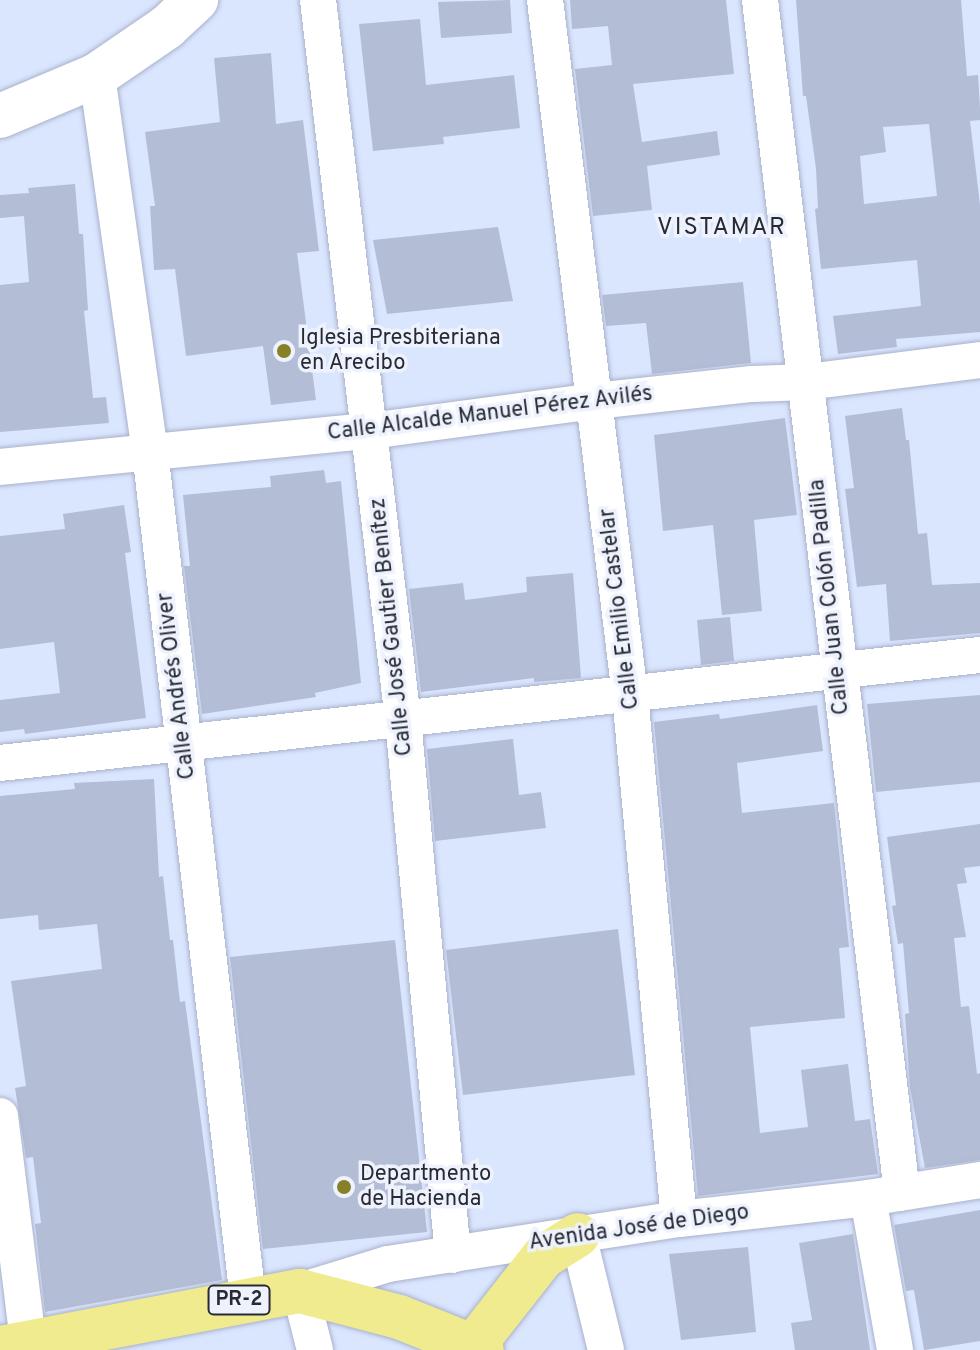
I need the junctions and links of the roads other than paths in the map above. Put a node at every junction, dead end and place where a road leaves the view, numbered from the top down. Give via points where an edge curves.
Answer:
1 (196, 0) edge
2 (318, 0) edge
3 (545, 0) edge
4 (760, 0) edge
5 (97, 75) junction
6 (0, 116) edge
7 (980, 360) edge
8 (807, 382) junction
9 (595, 401) junction
10 (370, 431) junction
11 (150, 451) junction
12 (0, 467) edge
13 (980, 655) edge
14 (838, 671) junction
15 (630, 695) junction
16 (403, 720) junction
17 (183, 743) junction
18 (0, 763) edge
19 (0, 1116) edge
20 (980, 1180) edge
21 (885, 1196) junction
22 (679, 1219) junction
23 (578, 1235) junction
24 (453, 1255) junction
25 (300, 1291) junction
26 (248, 1299) junction
27 (19, 1347) edge
28 (478, 1348) edge
29 (315, 1350) edge
30 (606, 1350) edge
31 (895, 1350) edge

1 - 5 street via 167,27
2 - 10 street, Calle José Gautier Benítez
3 - 9 street, Calle Emilio Castelar
4 - 8 street, Calle Juan Colón Padilla
5 - 6 street
5 - 11 street, Calle Andrés Oliver
7 - 8 street, Calle Alcalde Manuel Pérez Avilés
8 - 9 street, Calle Alcalde Manuel Pérez Avilés
8 - 14 street, Calle Juan Colón Padilla
9 - 10 street, Calle Alcalde Manuel Pérez Avilés
9 - 15 street, Calle Emilio Castelar
10 - 11 street, Calle Alcalde Manuel Pérez Avilés
10 - 16 street, Calle José Gautier Benítez
11 - 12 street, Calle Alcalde Manuel Pérez Avilés
11 - 17 street, Calle Andrés Oliver
13 - 14 street
14 - 15 street
14 - 21 street, Calle Juan Colón Padilla
15 - 16 street
15 - 22 street, Calle Emilio Castelar
16 - 17 street
16 - 24 street, Calle José Gautier Benítez
17 - 18 street
17 - 26 street, Calle Andrés Oliver
19 - 27 street
20 - 21 street, Avenida José de Diego
21 - 22 street, Avenida José de Diego
21 - 31 street, Calle Juan Colón Padilla
22 - 23 street, Avenida José de Diego
23 - 24 street, Avenida José de Diego
23 - 28 main road via 543,1257
23 - 30 street
24 - 25 street, Avenida José de Diego via 388,1264
25 - 26 main road, Avenida José de Diego / PR-2
25 - 28 main road, Avenida José de Diego / PR-2 via 399,1317
25 - 29 street
26 - 27 main road, Avenida José de Diego / PR-2

